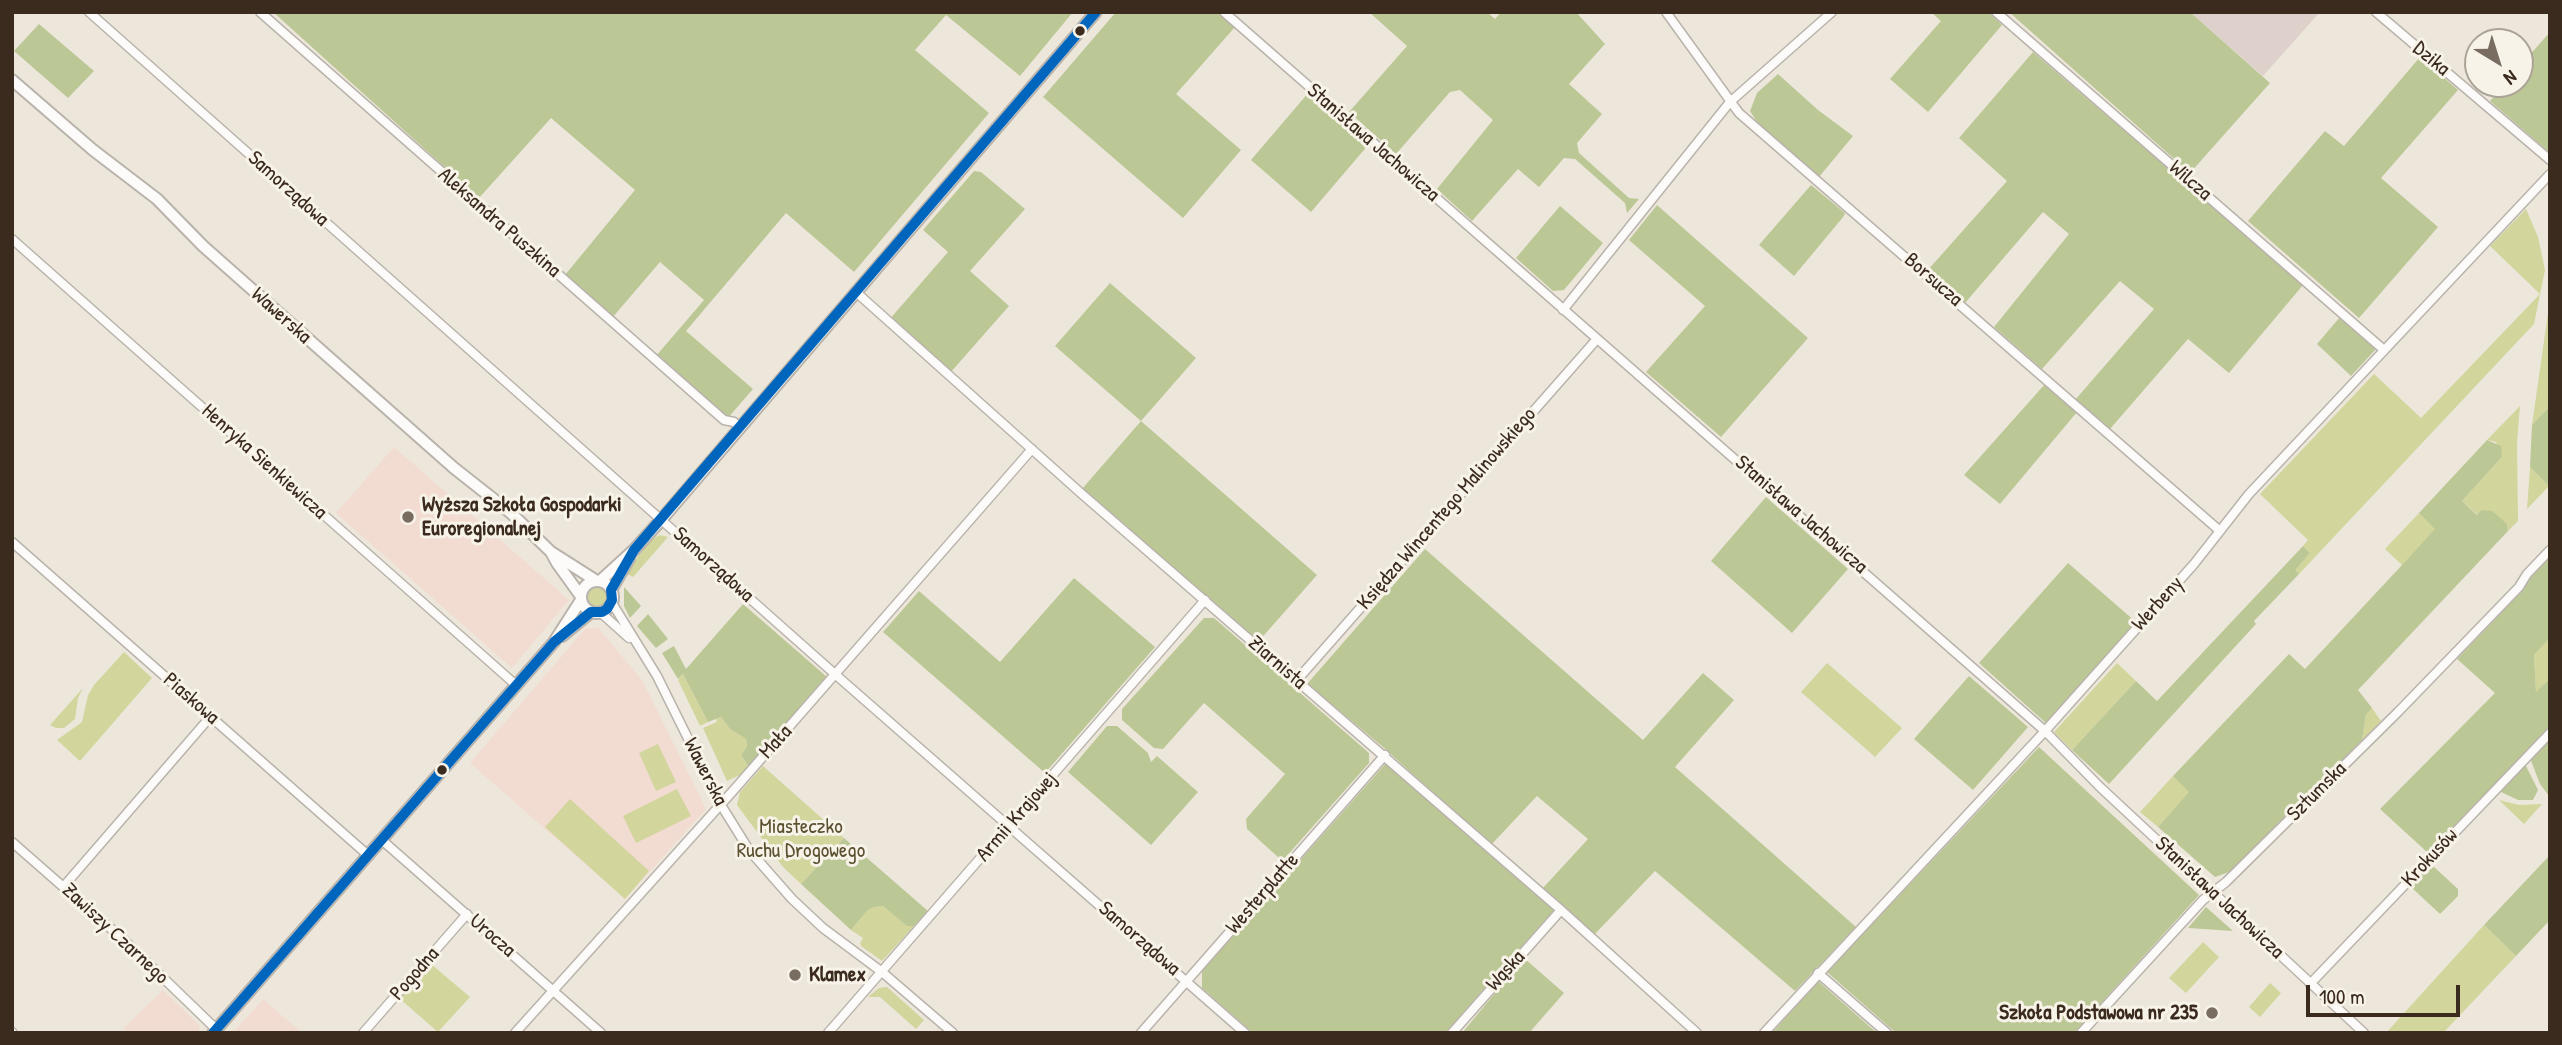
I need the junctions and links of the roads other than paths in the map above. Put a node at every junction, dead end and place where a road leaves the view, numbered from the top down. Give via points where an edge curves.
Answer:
1 (89, 12) edge
2 (260, 12) edge
3 (1097, 12) edge
4 (1224, 12) edge
5 (1666, 12) edge
6 (1832, 12) edge
7 (1996, 12) edge
8 (2376, 12) edge
9 (12, 80) edge
10 (1730, 102) junction
11 (2550, 160) edge
12 (2550, 174) edge
13 (12, 239) edge
14 (857, 293) junction
15 (1563, 310) junction
16 (1597, 339) junction
17 (2384, 350) junction
18 (740, 428) junction
19 (1032, 449) junction
20 (662, 520) junction
21 (2220, 531) junction
22 (12, 542) edge
23 (2550, 550) edge
24 (634, 551) junction
25 (551, 552) junction
26 (597, 581) junction
27 (611, 590) junction
28 (580, 597) junction
29 (1205, 600) junction
30 (612, 603) junction
31 (596, 612) junction
32 (554, 642) junction
33 (636, 644) junction
34 (836, 675) junction
35 (1297, 680) junction
36 (516, 685) junction
37 (211, 716) junction
38 (2045, 730) junction
39 (2550, 733) edge
40 (1385, 755) junction
41 (721, 805) junction
42 (1009, 826) junction
43 (383, 841) junction
44 (12, 842) edge
45 (369, 856) junction
46 (64, 886) junction
47 (2212, 892) junction
48 (1561, 910) junction
49 (467, 914) junction
50 (882, 972) junction
51 (1818, 973) junction
52 (1187, 981) junction
53 (2309, 984) junction
54 (553, 990) junction
55 (214, 1031) edge
56 (363, 1033) edge
57 (515, 1033) edge
58 (601, 1033) edge
59 (828, 1033) edge
60 (953, 1033) edge
61 (1141, 1033) edge
62 (1245, 1033) edge
63 (1452, 1033) edge
64 (1697, 1033) edge
65 (1764, 1033) edge
66 (1888, 1033) edge
67 (2081, 1033) edge
68 (2364, 1033) edge

1 - 20 street, Samorządowa
2 - 18 street, Aleksandra Puszkina via 724,420
3 - 14 street
4 - 15 street, Stanisława Jachowicza
5 - 10 street, Borsucza
6 - 10 street
7 - 17 street, Wilcza
8 - 11 street, Dzika
9 - 25 street, Wawerska via 157,199 227,268
10 - 15 street
10 - 21 street, Borsucza
12 - 17 street, Werbeny
13 - 36 street, Henryka Sienkiewicza
14 - 18 street
14 - 19 street, Ziarnista
15 - 16 street, Stanisława Jachowicza
16 - 35 street, Księdza Wincentego Malinowskiego
16 - 38 street, Stanisława Jachowicza
17 - 21 street, Werbeny
18 - 20 street
19 - 29 street, Ziarnista
19 - 34 street, Mała
20 - 24 street
20 - 34 street, Samorządowa
21 - 38 street, Werbeny
22 - 37 street, Piaskowa
23 - 47 street, Sztumska via 2398,712
24 - 26 street
24 - 27 street
25 - 26 street, Wawerska
25 - 28 street, Wawerska
26 - 27 street
26 - 28 street via 585,585
27 - 30 street
28 - 31 street via 583,605
28 - 32 street
29 - 35 street, Ziarnista
29 - 42 street, Armii Krajowej
30 - 31 street
30 - 33 street, Wawerska
31 - 32 street
31 - 33 street, Wawerska
32 - 36 street
33 - 41 street, Wawerska via 657,676
34 - 41 street, Mała
34 - 42 street, Samorządowa
35 - 40 street, Ziarnista
36 - 43 street
37 - 45 street, Piaskowa
37 - 46 street
38 - 47 street, Stanisława Jachowicza
38 - 51 street, Werbeny
39 - 53 street, Krokusów
40 - 48 street, Ziarnista
40 - 52 street, Westerplatte
41 - 50 street, Wawerska via 749,850 792,899
41 - 54 street, Mała
42 - 50 street, Armii Krajowej
42 - 52 street, Samorządowa
43 - 45 street
43 - 49 street, Urocza
44 - 46 street, Zawiszy Czarnego
45 - 55 street
46 - 55 street, Zawiszy Czarnego
47 - 53 street, Stanisława Jachowicza
47 - 67 street, Sztumska
48 - 63 street, Wąska
48 - 64 street, Ziarnista
49 - 54 street, Urocza
49 - 56 street, Pogodna
50 - 59 street, Armii Krajowej
50 - 60 street, Wawerska
51 - 65 street, Werbeny
51 - 66 street
52 - 61 street, Westerplatte
52 - 62 street, Samorządowa
53 - 68 street, Stanisława Jachowicza
54 - 57 street, Mała
54 - 58 street, Urocza

